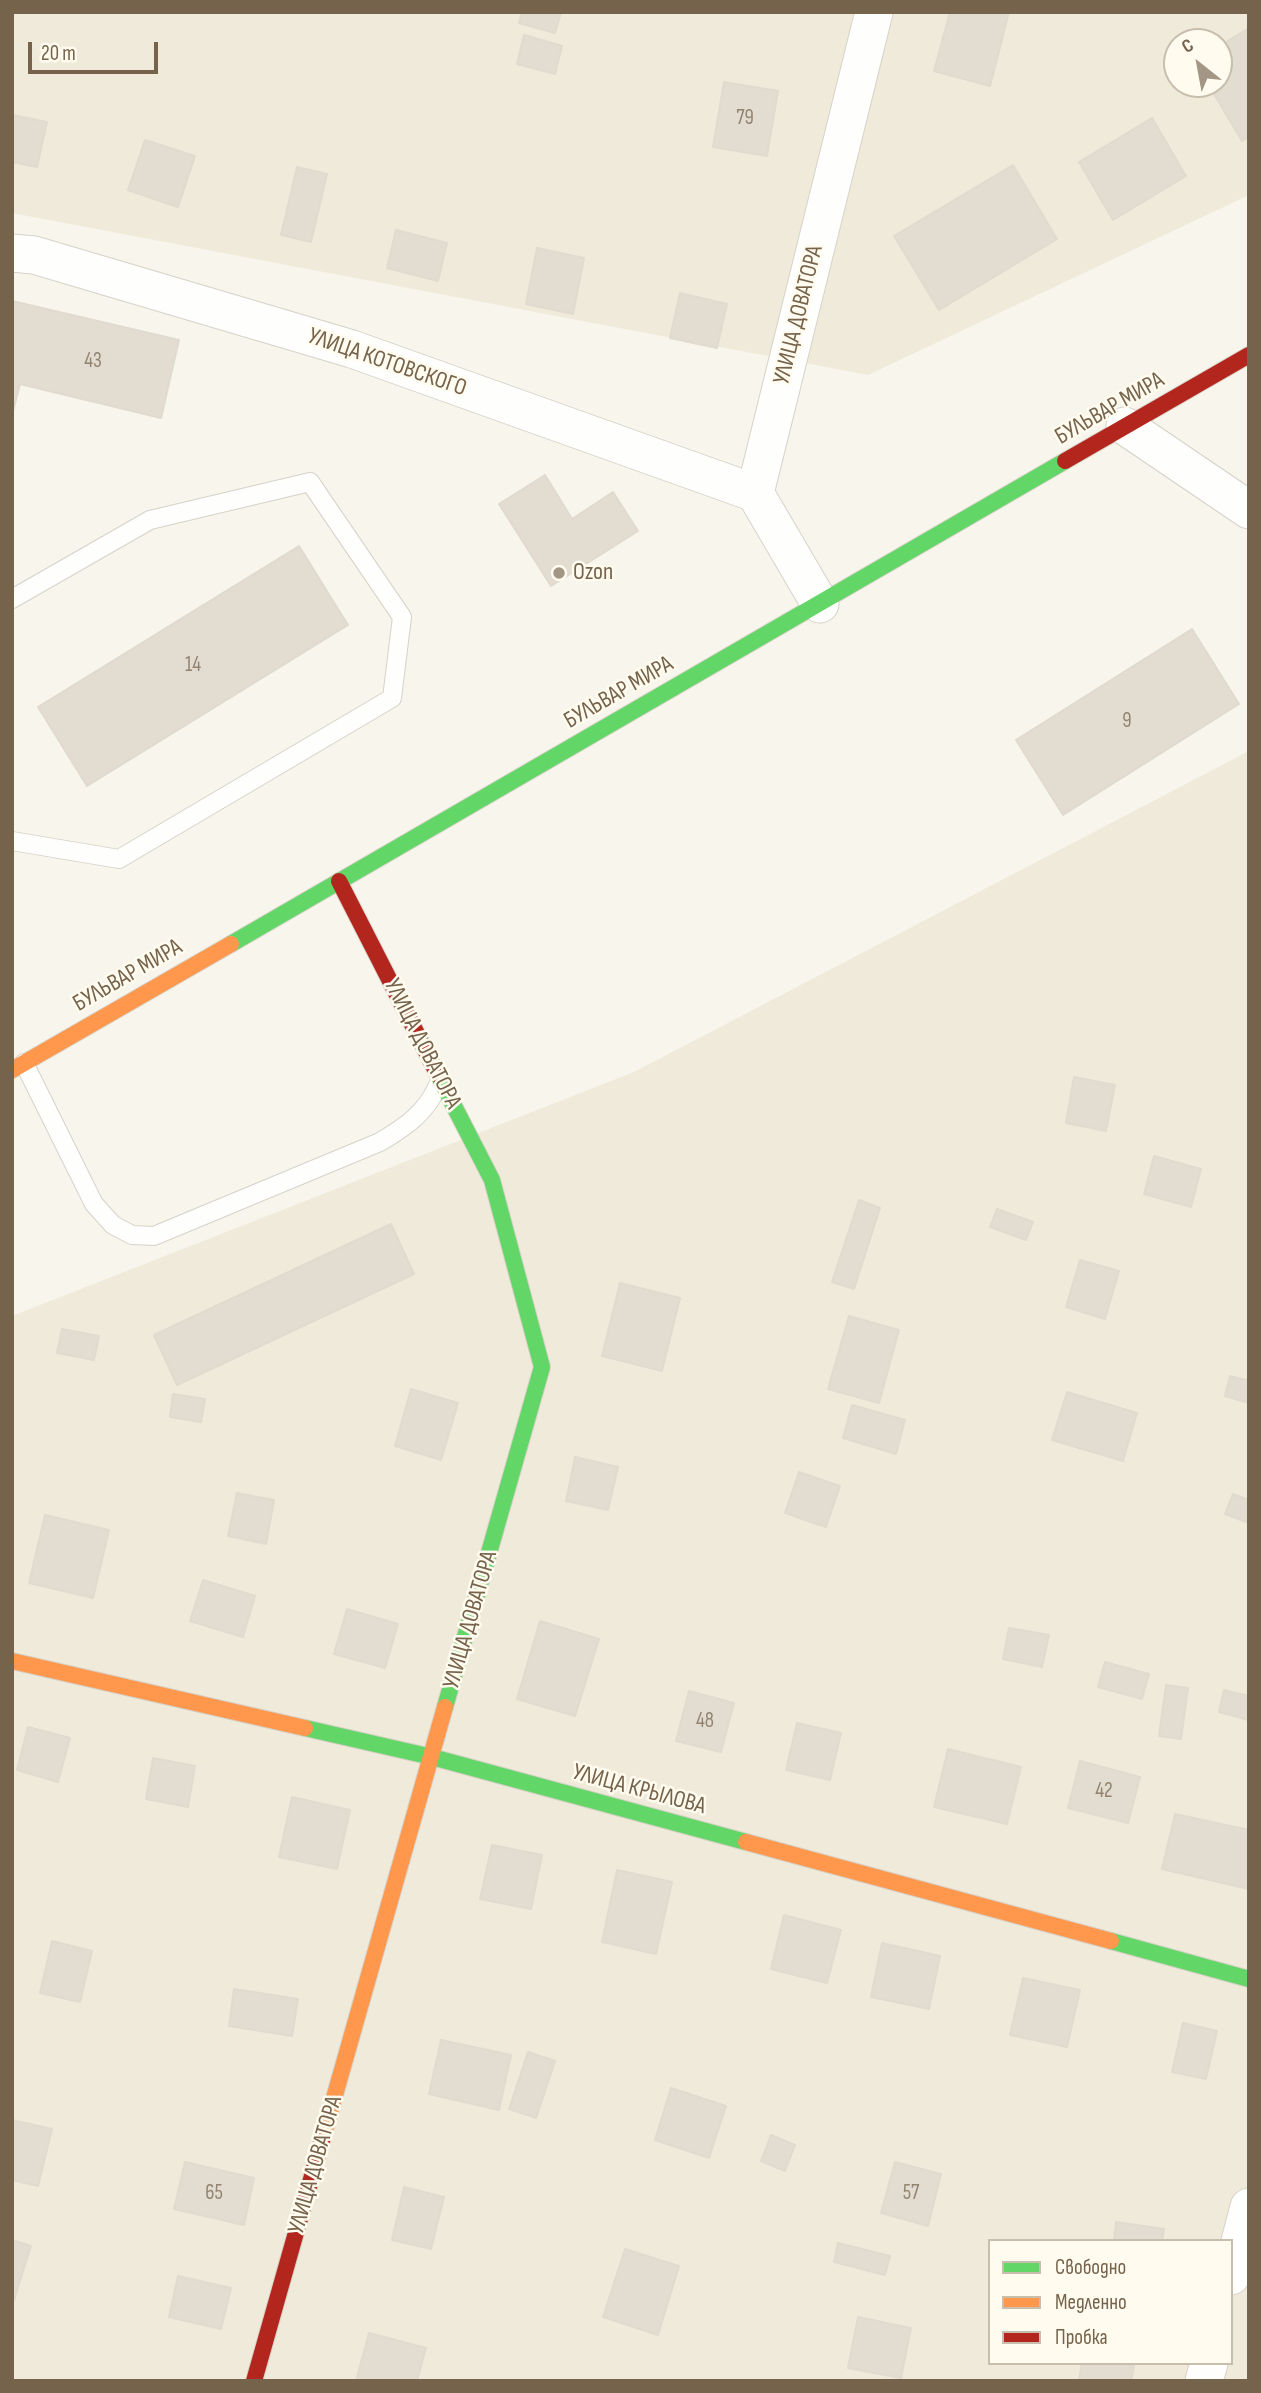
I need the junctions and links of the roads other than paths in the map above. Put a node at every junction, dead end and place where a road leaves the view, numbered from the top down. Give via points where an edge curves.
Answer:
1 (874, 12) edge
2 (12, 253) edge
3 (1249, 355) edge
4 (1125, 426) junction
5 (755, 493) junction
6 (1249, 510) edge
7 (12, 599) edge
8 (820, 604) junction
9 (12, 841) edge
10 (339, 881) junction
11 (18, 1066) edge
12 (440, 1079) junction
13 (12, 1661) edge
14 (432, 1757) junction
15 (1249, 1979) edge
16 (1249, 2207) edge
17 (1233, 2268) edge
18 (254, 2381) edge

1 - 5 street, УЛИЦА ДОВАТОРА
2 - 5 street, УЛИЦА КОТОВСКОГО via 352,349
3 - 4 street, БУЛЬВАР МИРА
4 - 6 street
4 - 8 street, БУЛЬВАР МИРА
5 - 8 street
7 - 9 lane via 149,520 310,482 402,617 393,698 118,859
8 - 10 street, БУЛЬВАР МИРА
10 - 11 street, БУЛЬВАР МИРА
10 - 12 street, УЛИЦА ДОВАТОРА
11 - 12 lane via 94,1204 113,1225 132,1235 154,1236 380,1142 431,1102
12 - 14 street, УЛИЦА ДОВАТОРА via 492,1180 542,1367
13 - 14 street, УЛИЦА КРЫЛОВА
14 - 15 street, УЛИЦА КРЫЛОВА
14 - 18 street, УЛИЦА ДОВАТОРА
16 - 17 street

